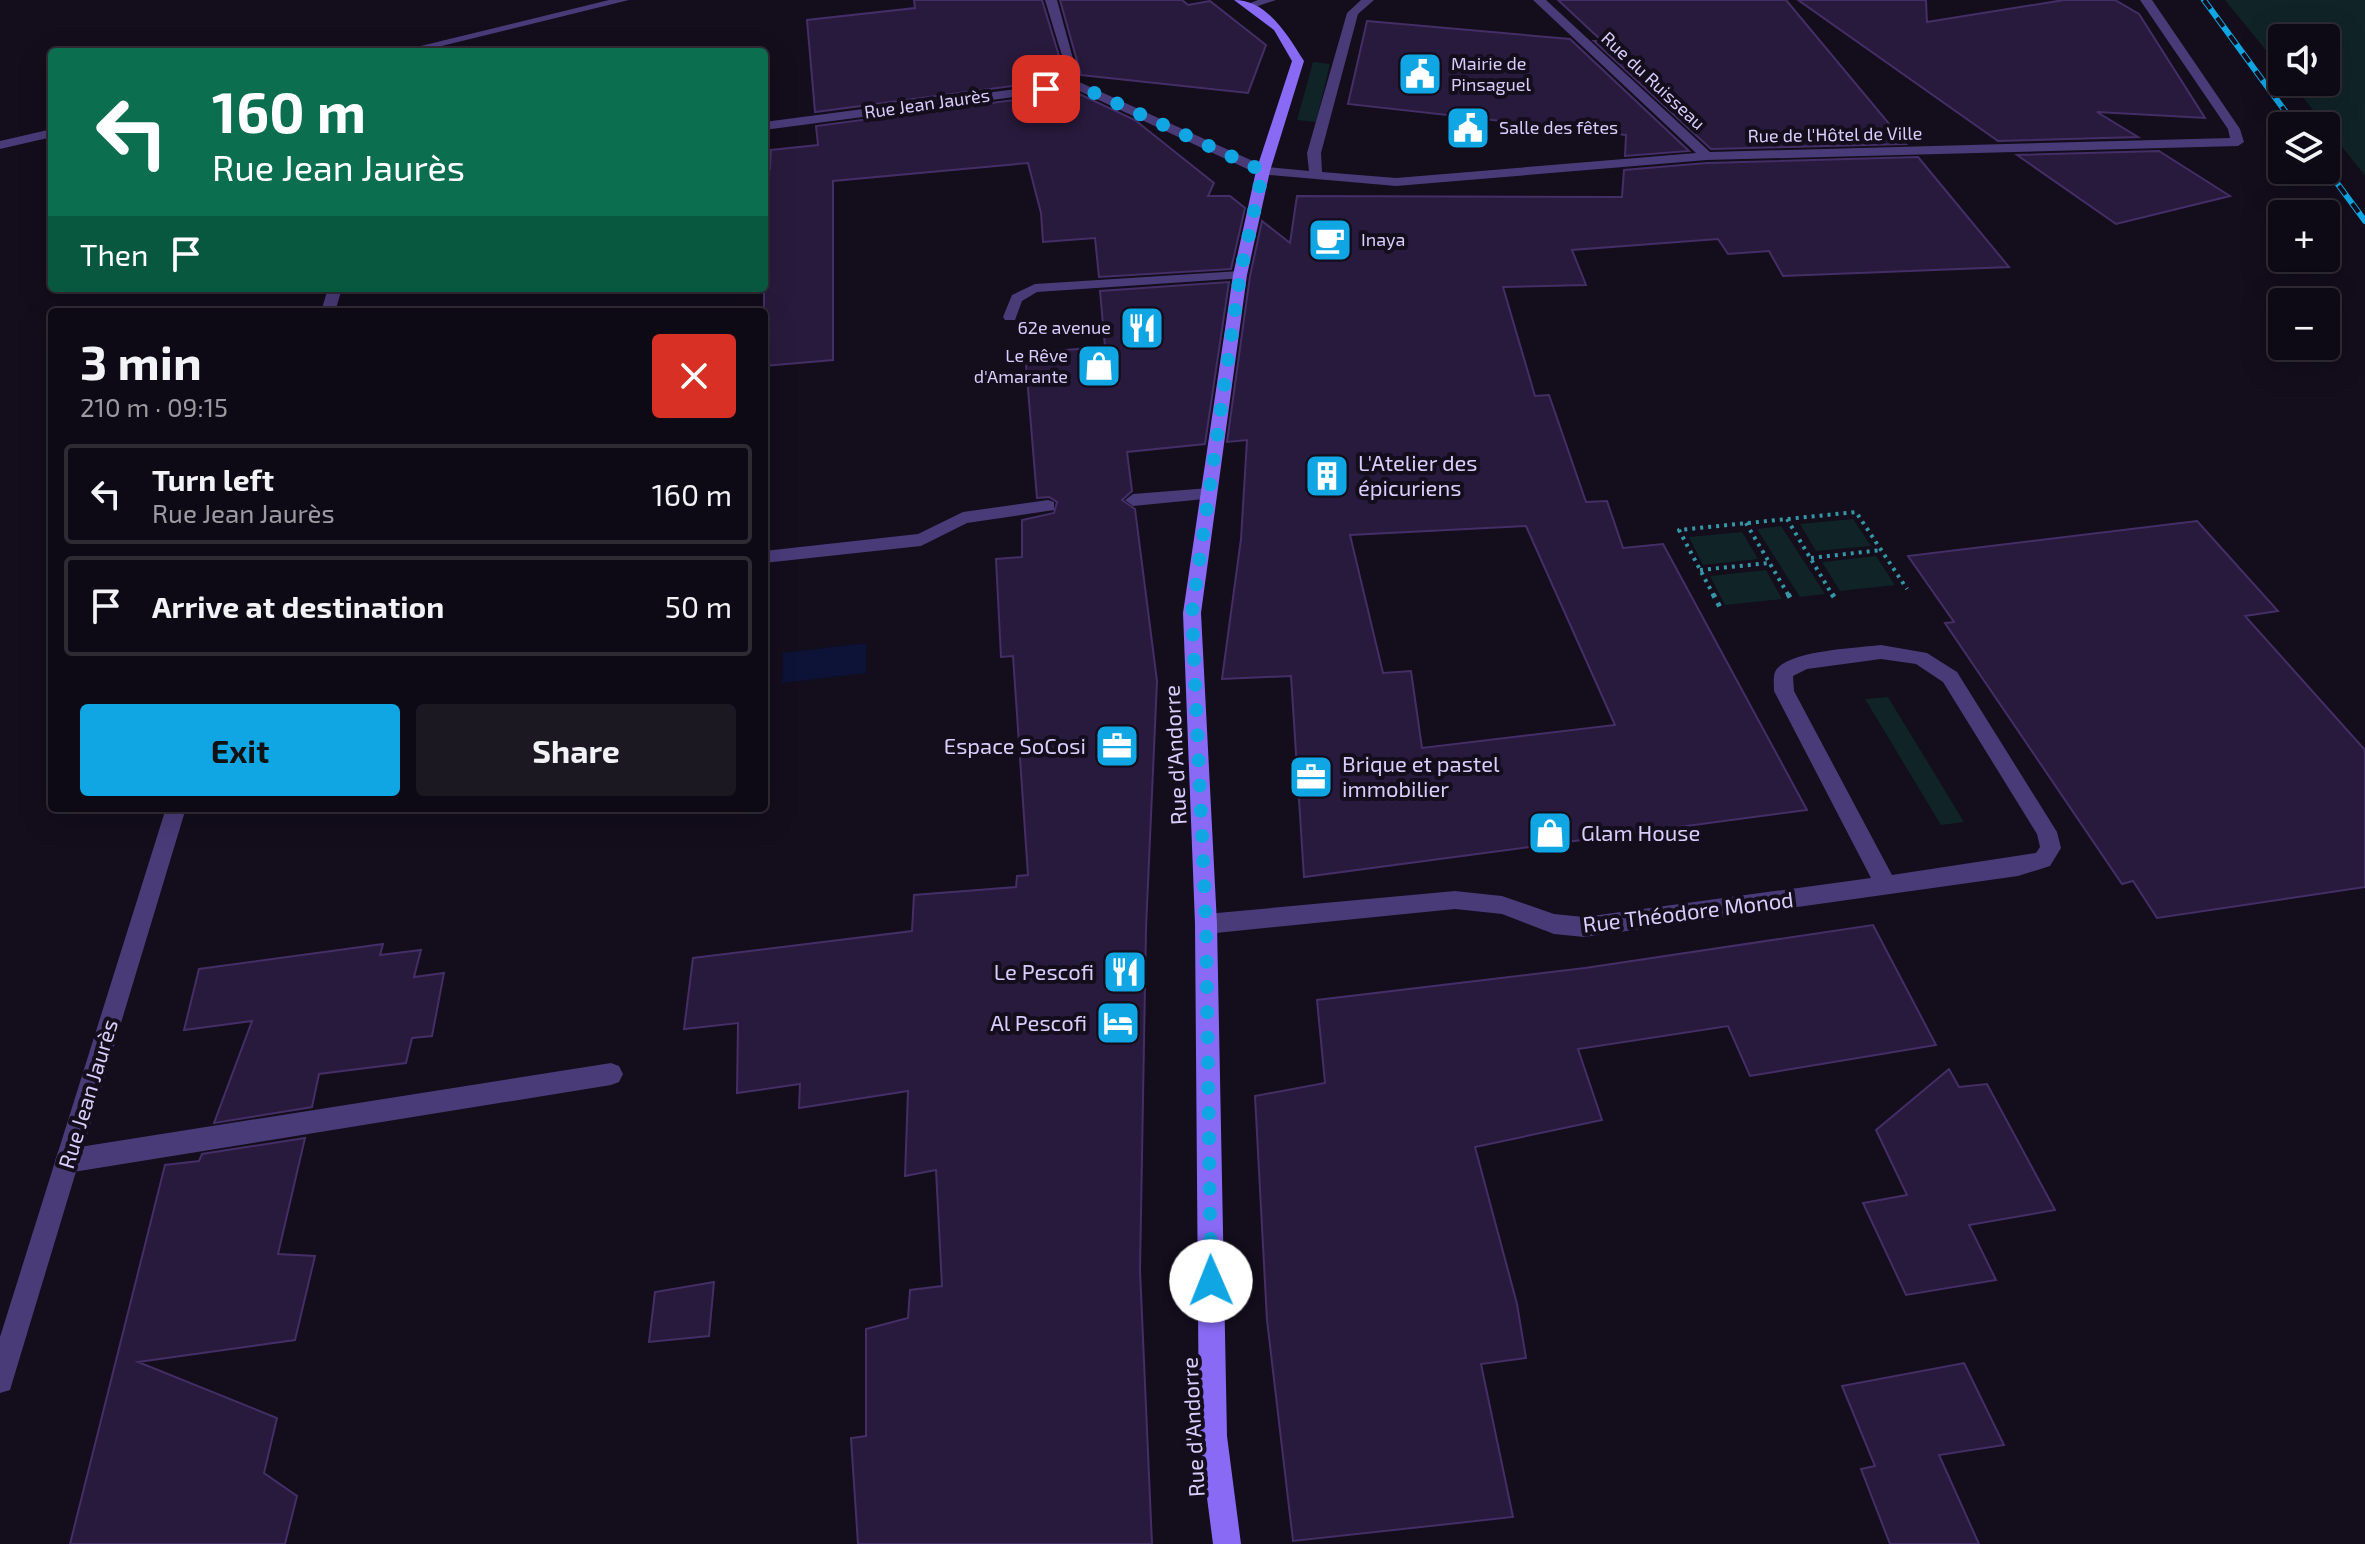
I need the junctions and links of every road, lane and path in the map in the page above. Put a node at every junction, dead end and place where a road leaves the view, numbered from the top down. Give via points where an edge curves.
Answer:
1 (623, 0) edge
2 (1051, 0) edge
3 (1270, 0) edge
4 (1368, 0) edge
5 (1539, 0) edge
6 (2146, 0) edge
7 (1244, 3) edge
8 (419, 48) edge
9 (1077, 85) junction
10 (768, 125) edge
11 (48, 134) edge
12 (0, 145) edge
13 (1707, 156) junction
14 (1263, 171) junction
15 (1316, 176) junction
16 (1240, 275) junction
17 (1010, 317) dead end
18 (1209, 494) junction
19 (1133, 500) dead end
20 (1048, 506) dead end
21 (1787, 519) junction
22 (1746, 523) junction
23 (1881, 550) junction
24 (768, 557) edge
25 (1811, 558) junction
26 (1769, 563) junction
27 (1700, 570) junction
28 (1907, 589) dead end
29 (1834, 597) dead end
30 (1792, 601) dead end
31 (1721, 609) dead end
32 (175, 812) edge
33 (1886, 885) junction
34 (1206, 924) junction
35 (611, 1074) dead end
36 (67, 1161) junction
37 (0, 1380) edge
38 (1227, 1544) edge

1 - 8 street
2 - 9 street
3 - 7 street
4 - 15 street via 1353,13 1314,153
5 - 13 street, Rue du Ruisseau
6 - 13 street, Rue de l'Hôtel de Ville via 2238,142
7 - 14 main road, Rue d'Andorre via 1278,28 1298,61
9 - 10 street, Rue Jean Jaurès
9 - 14 street
11 - 12 street
13 - 15 street, Rue de l'Hôtel de Ville via 1396,182
14 - 15 street, Rue de l'Hôtel de Ville
14 - 16 main road, Rue d'Andorre
16 - 17 street via 1035,288 1020,293
16 - 18 main road, Rue d'Andorre
18 - 19 street
18 - 34 main road, Rue d'Andorre via 1192,613
20 - 24 street via 963,518 921,540
21 - 22 path
21 - 23 path via 1856,512
21 - 25 path
22 - 26 path
22 - 27 path via 1679,530
23 - 25 path
23 - 28 path
25 - 29 path
26 - 27 path
26 - 30 path
27 - 31 path
32 - 36 street, Rue Jean Jaurès
33 - 33 street, Rue Théodore Monod via 2035,863 2051,848 2047,832 1950,677 1936,665 1881,652 1793,665 1784,673 1784,691
33 - 34 street, Rue Théodore Monod via 1584,927 1554,924 1502,905 1455,900
34 - 38 main road, Rue d'Andorre via 1213,1436
35 - 36 street
36 - 37 street, Rue Jean Jaurès

